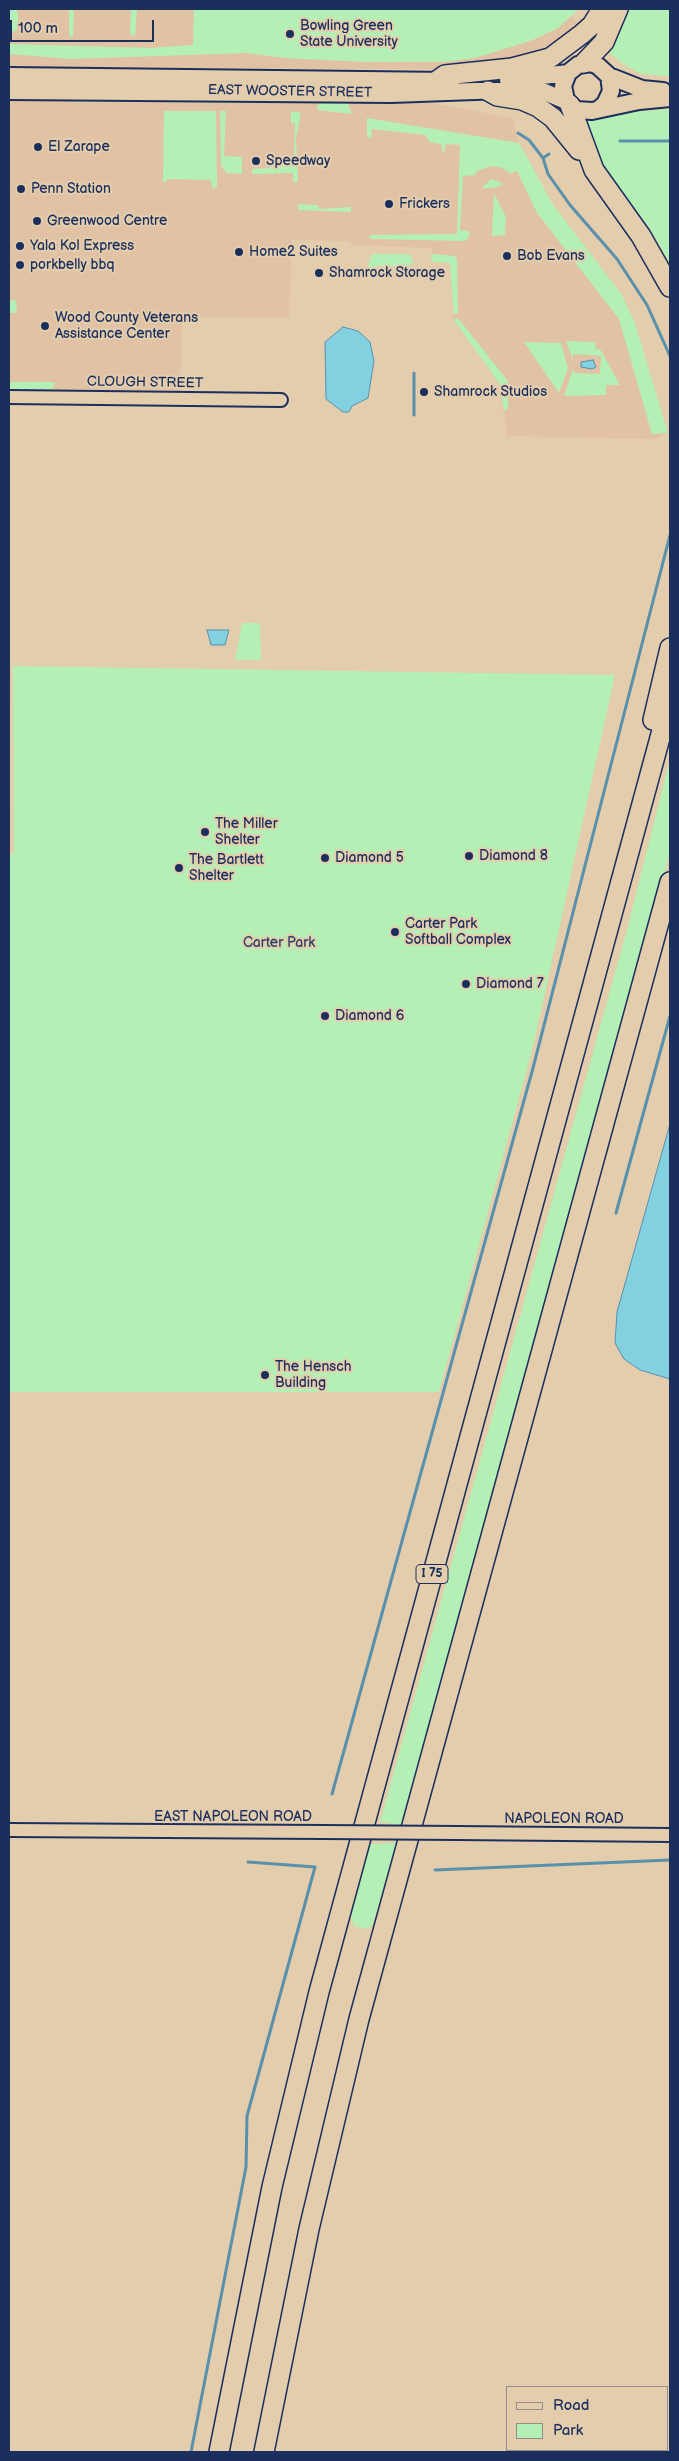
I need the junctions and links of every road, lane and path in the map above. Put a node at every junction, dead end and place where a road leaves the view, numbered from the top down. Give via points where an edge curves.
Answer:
1 (602, 9) edge
2 (618, 9) edge
3 (576, 68) junction
4 (9, 76) edge
5 (609, 76) junction
6 (438, 80) junction
7 (9, 91) edge
8 (488, 91) junction
9 (670, 91) edge
10 (670, 98) edge
11 (569, 104) junction
12 (599, 109) junction
13 (594, 170) junction
14 (670, 287) edge
15 (9, 397) edge
16 (281, 400) dead end
17 (670, 648) edge
18 (670, 701) edge
19 (630, 851) junction
20 (670, 882) edge
21 (9, 1830) edge
22 (456, 1833) joint
23 (670, 1835) edge
24 (219, 2452) edge
25 (264, 2452) edge

1 - 6 highway via 592,25 550,58 512,68 445,75
2 - 3 highway via 604,42
3 - 5 main road via 598,66
3 - 6 main road, EAST WOOSTER STREET via 513,80
3 - 11 main road via 562,86
4 - 6 main road, EAST WOOSTER STREET
5 - 9 main road via 642,90
5 - 12 main road via 612,91
7 - 8 main road, EAST WOOSTER STREET via 379,94
8 - 11 main road, EAST WOOSTER STREET via 531,89
8 - 13 highway via 497,96 522,100 546,112
10 - 12 main road, EAST WOOSTER STREET
11 - 12 main road, EAST WOOSTER STREET via 584,112
11 - 13 highway
13 - 14 highway via 641,236
15 - 16 street, CLOUGH STREET
17 - 19 highway via 647,746
18 - 19 highway, I 75
19 - 24 highway, I 75 via 319,1992 272,2187
20 - 25 highway via 359,2019 308,2229
21 - 22 street, EAST NAPOLEON ROAD, bridge
22 - 23 street, NAPOLEON ROAD

